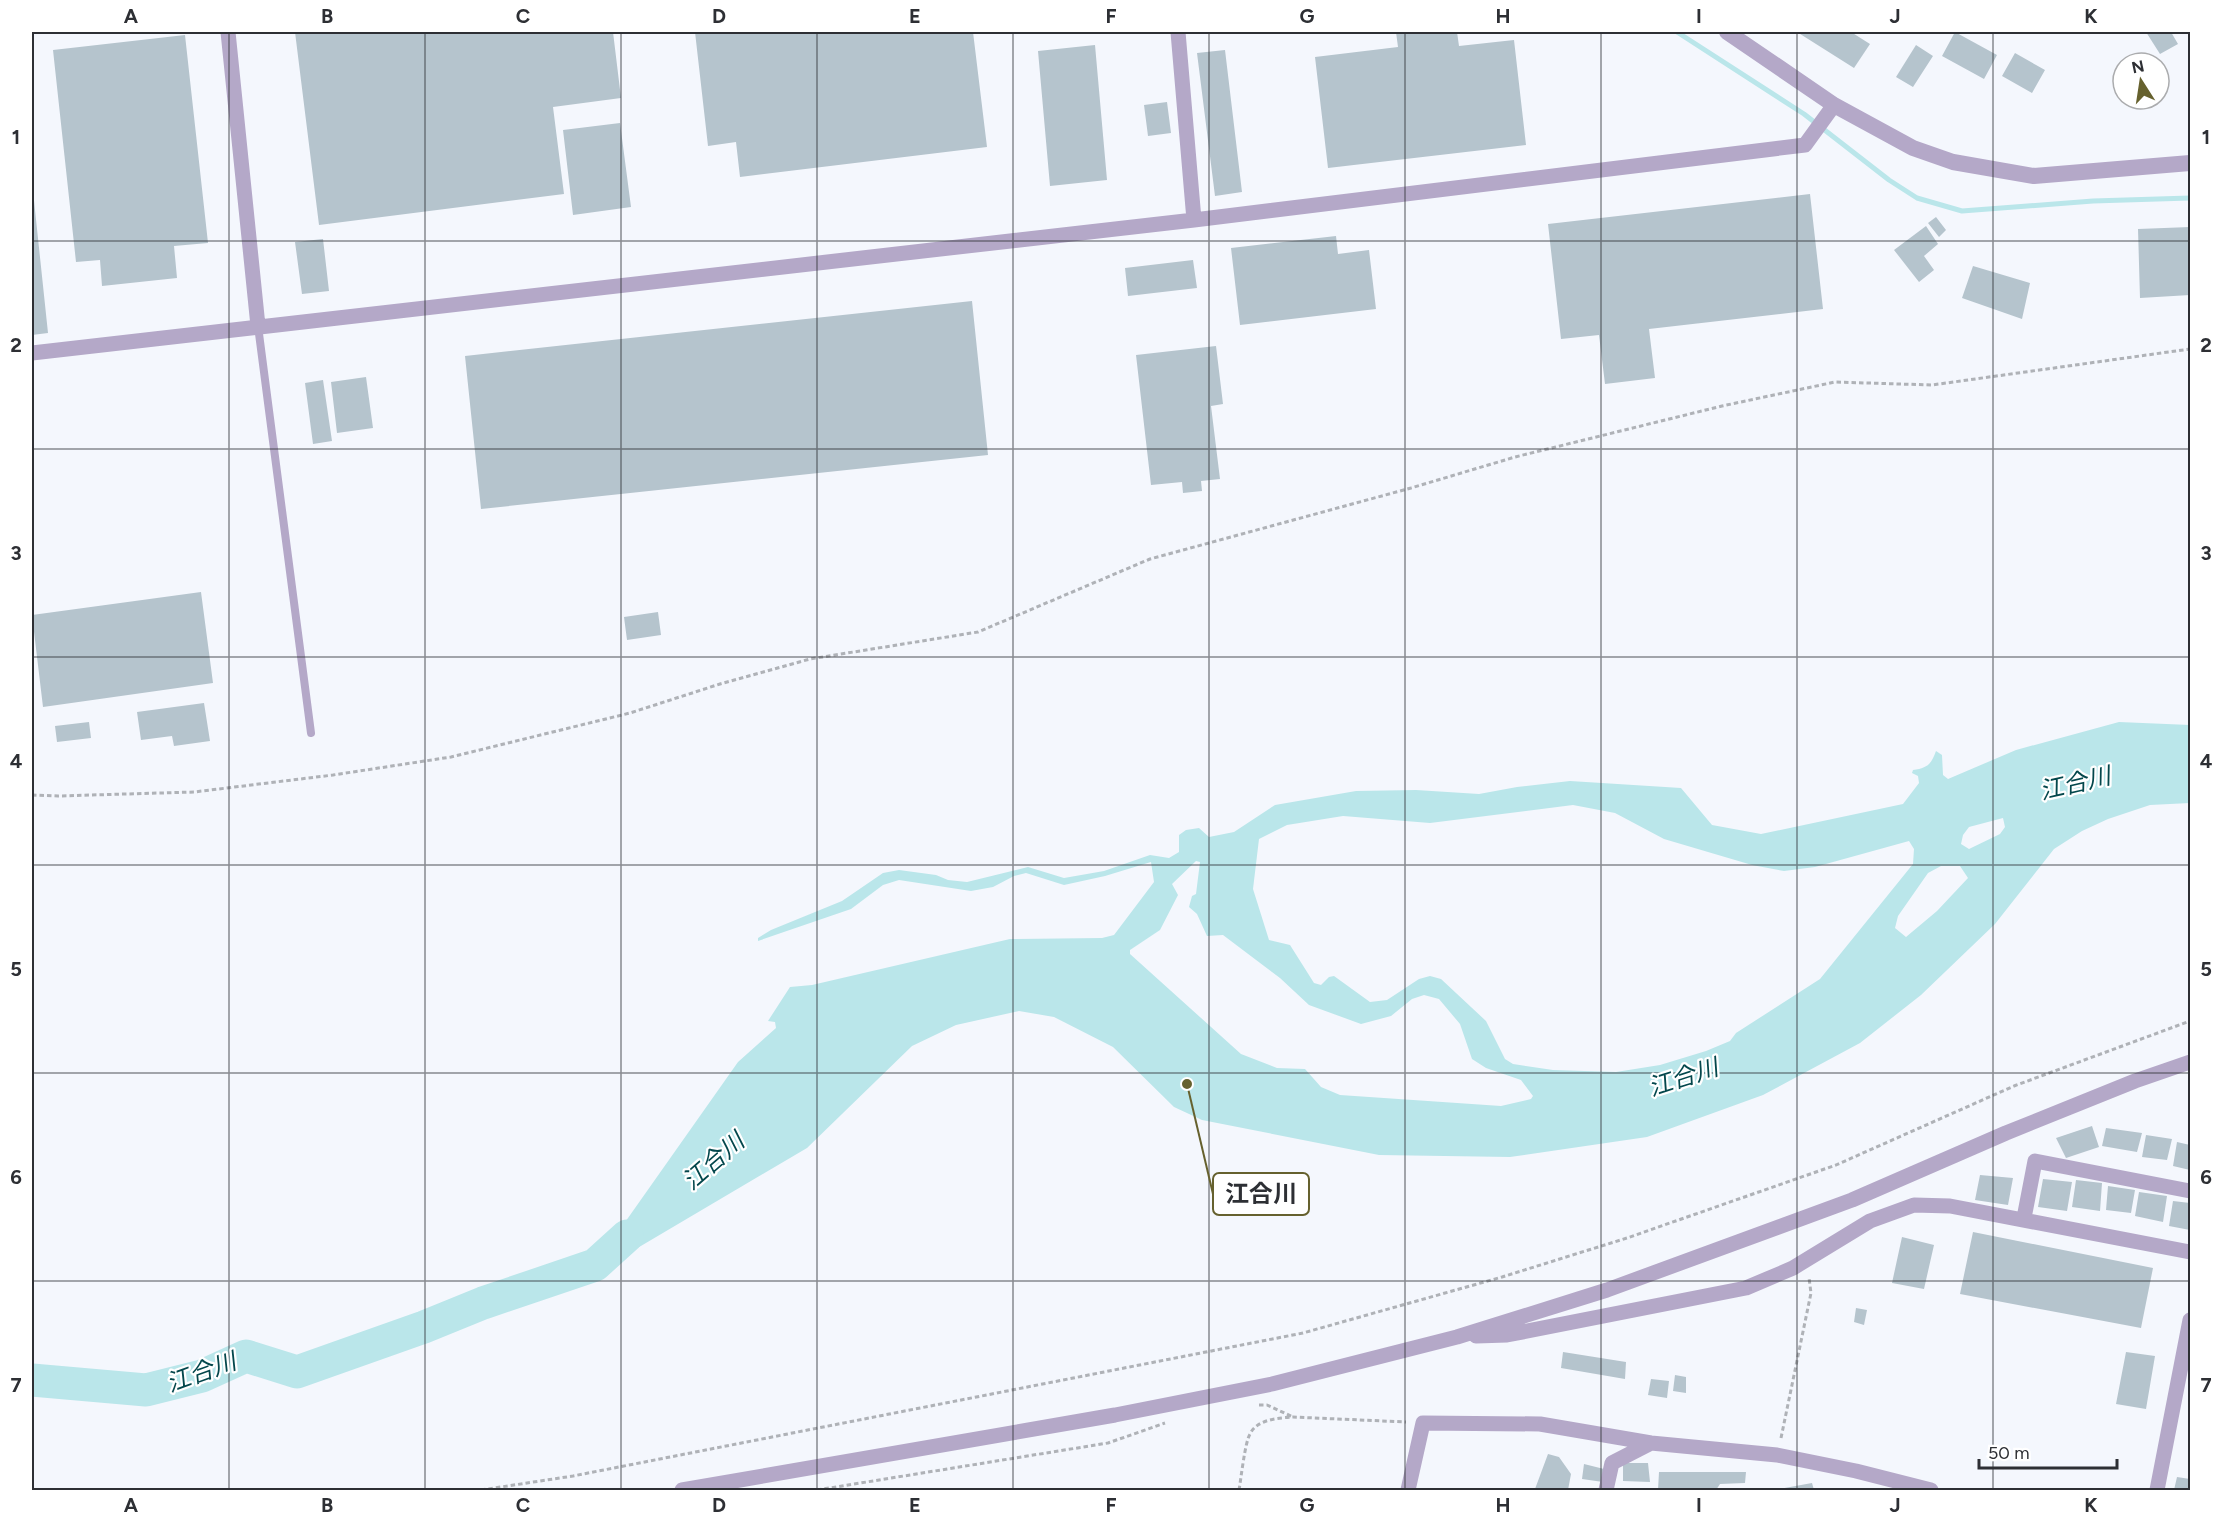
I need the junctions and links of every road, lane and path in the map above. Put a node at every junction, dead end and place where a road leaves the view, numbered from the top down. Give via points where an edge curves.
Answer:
1 (228, 32) edge
2 (1178, 32) edge
3 (1727, 32) edge
4 (1834, 105) junction
5 (2190, 163) edge
6 (1194, 220) junction
7 (258, 326) junction
8 (2190, 349) edge
9 (32, 352) edge
10 (311, 733) dead end
11 (32, 795) edge
12 (2190, 1021) edge
13 (2190, 1062) edge
14 (2190, 1191) edge
15 (2024, 1218) junction
16 (2190, 1252) edge
17 (1793, 1268) junction
18 (2190, 1320) edge
19 (1458, 1337) junction
20 (1257, 1405) dead end
21 (1293, 1417) junction
22 (1168, 1422) dead end
23 (1423, 1423) junction
24 (1651, 1443) junction
25 (1777, 1455) junction
26 (481, 1491) edge
27 (682, 1491) edge
28 (817, 1491) edge
29 (1239, 1491) edge
30 (1408, 1491) edge
31 (1606, 1491) edge
32 (1931, 1491) edge
33 (2157, 1491) edge

1 - 7 street
2 - 6 street
3 - 4 street
4 - 5 street via 1913,147 1953,162 2034,176
4 - 6 street via 1805,145
6 - 7 street
7 - 9 street
7 - 10 lane
8 - 11 path via 1932,385 1835,382 1722,406 1515,457 1150,559 978,632 810,659 630,713 451,757 194,792
12 - 26 path via 2014,1086 1836,1165 1570,1256 1303,1333
13 - 19 street via 2006,1133 1852,1200 1607,1290
14 - 15 street via 2034,1161
15 - 16 street
15 - 17 street via 1950,1206 1914,1205 1870,1221
17 - 19 street via 1746,1288 1507,1335
17 - 25 path via 1805,1272 1811,1293
18 - 33 street
19 - 27 street via 1272,1384
20 - 21 path via 1267,1405
21 - 23 path
21 - 29 path via 1275,1418 1250,1433
22 - 28 path via 1108,1443
23 - 24 street via 1540,1424
23 - 30 street
24 - 25 street
24 - 31 street via 1612,1463
25 - 32 street

